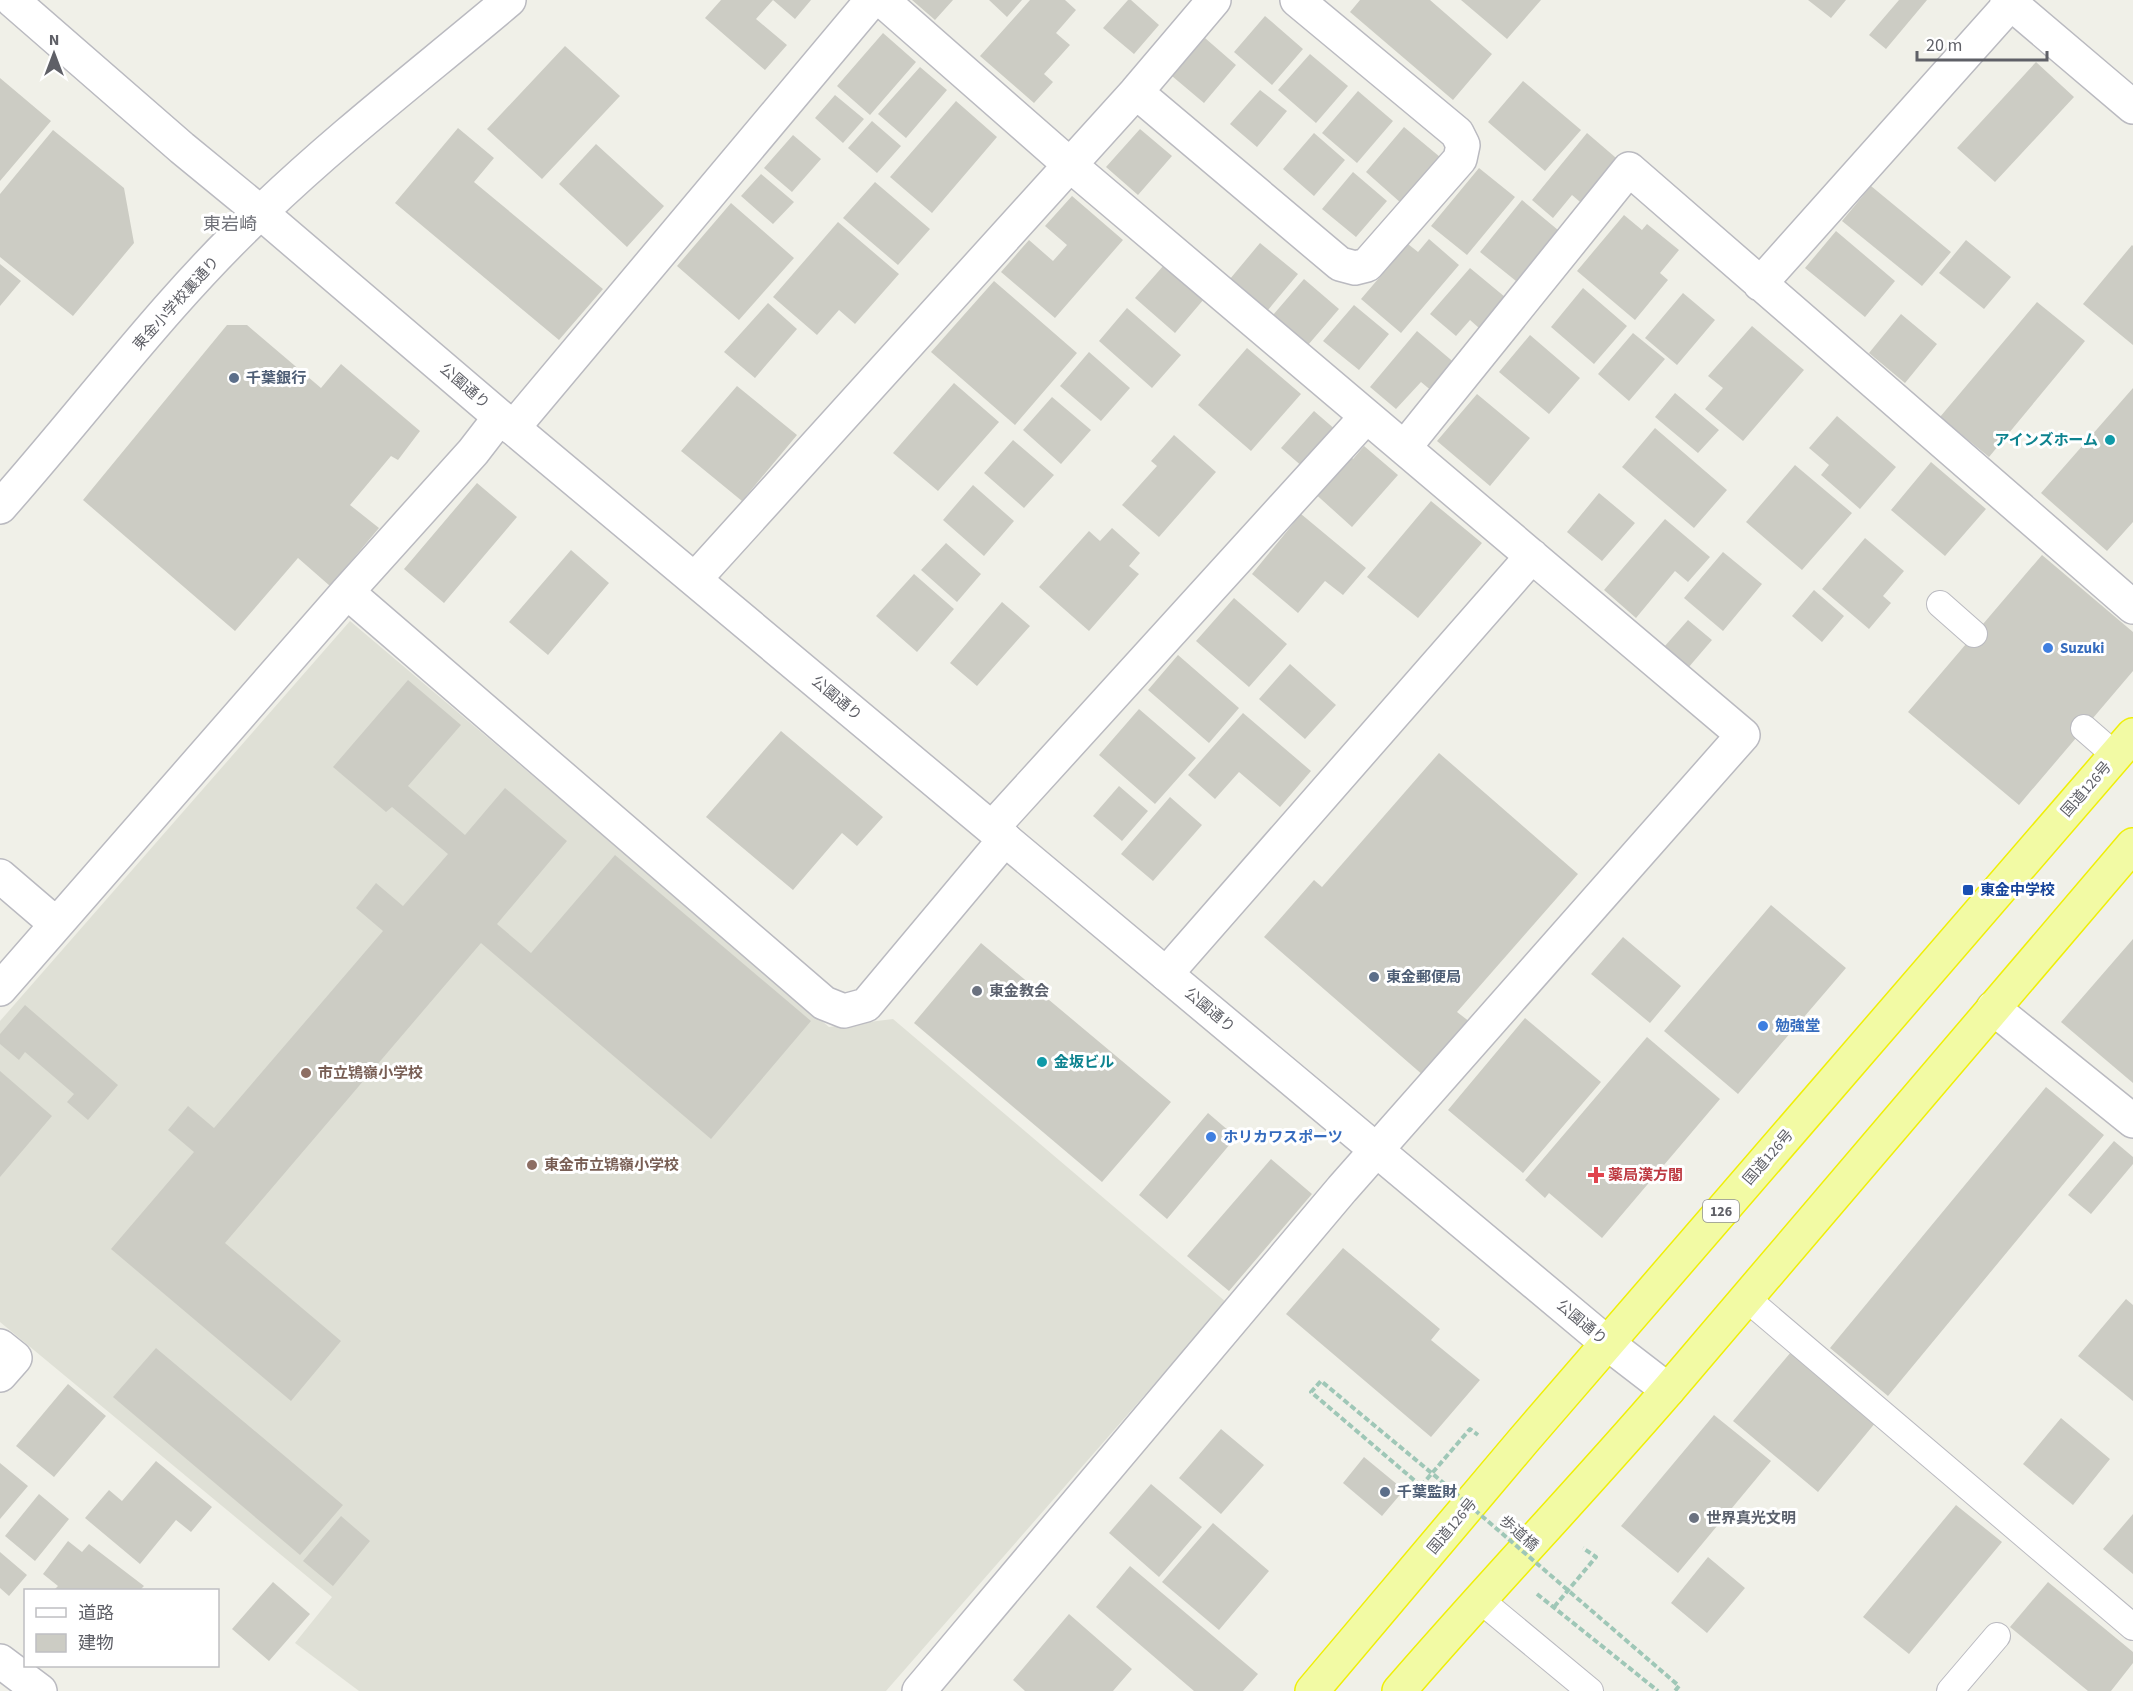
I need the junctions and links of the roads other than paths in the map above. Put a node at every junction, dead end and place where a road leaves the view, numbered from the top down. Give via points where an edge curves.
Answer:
1 (12, 0) edge
2 (509, 0) edge
3 (872, 0) edge
4 (882, 0) edge
5 (1214, 0) edge
6 (1297, 0) edge
7 (2009, 2) edge
8 (0, 13) edge
9 (1136, 92) junction
10 (2133, 107) edge
11 (1070, 165) junction
12 (260, 212) junction
13 (1760, 284) junction
14 (1366, 417) junction
15 (507, 422) junction
16 (1404, 448) junction
17 (0, 507) edge
18 (1532, 556) junction
19 (695, 579) junction
20 (347, 592) junction
21 (1940, 604) dead end
22 (2133, 607) edge
23 (1974, 634) dead end
24 (2084, 728) dead end
25 (2124, 745) edge
26 (999, 834) junction
27 (2133, 845) edge
28 (0, 876) edge
29 (57, 924) junction
30 (1166, 974) junction
31 (0, 989) edge
32 (1993, 1008) junction
33 (2133, 1122) edge
34 (1376, 1149) junction
35 (1746, 1298) junction
36 (1607, 1343) junction
37 (0, 1346) edge
38 (0, 1375) edge
39 (1668, 1390) junction
40 (1479, 1599) junction
41 (2133, 1627) edge
42 (1997, 1636) dead end
43 (0, 1661) edge
44 (40, 1691) edge
45 (919, 1691) edge
46 (1312, 1691) edge
47 (1399, 1691) edge
48 (1590, 1691) edge
49 (1950, 1691) edge

1 - 8 street
1 - 12 street, 公園通り
2 - 12 street, 東金小学校裏通り
3 - 15 street
4 - 11 street
5 - 9 street
6 - 9 street via 1457,133 1463,145 1460,159 1367,265 1355,268 1340,264
7 - 10 street
7 - 13 street
9 - 11 street
11 - 14 street
11 - 19 street
12 - 15 street, 公園通り
12 - 17 street, 東金小学校裏通り via 193,281
13 - 16 street via 1629,169
13 - 22 street
14 - 16 street
14 - 26 street
15 - 19 street, 公園通り
15 - 20 street via 473,452
16 - 18 street
18 - 30 street
18 - 34 street via 1743,735
19 - 26 street, 公園通り
20 - 26 street via 824,1003 844,1011 866,1005
20 - 29 street
21 - 23 lane
24 - 25 lane
25 - 36 highway, 国道126号 / 126
26 - 30 street, 公園通り
27 - 32 highway
28 - 29 street
29 - 31 street
30 - 34 street, 公園通り
32 - 33 street
32 - 35 highway
34 - 36 street, 公園通り
34 - 45 street
35 - 39 highway
35 - 41 lane
36 - 39 street, 公園通り
36 - 46 highway, 国道126号 / 126
37 - 38 street via 15,1358
39 - 40 highway
40 - 47 highway
40 - 48 lane
42 - 49 lane
43 - 44 street

